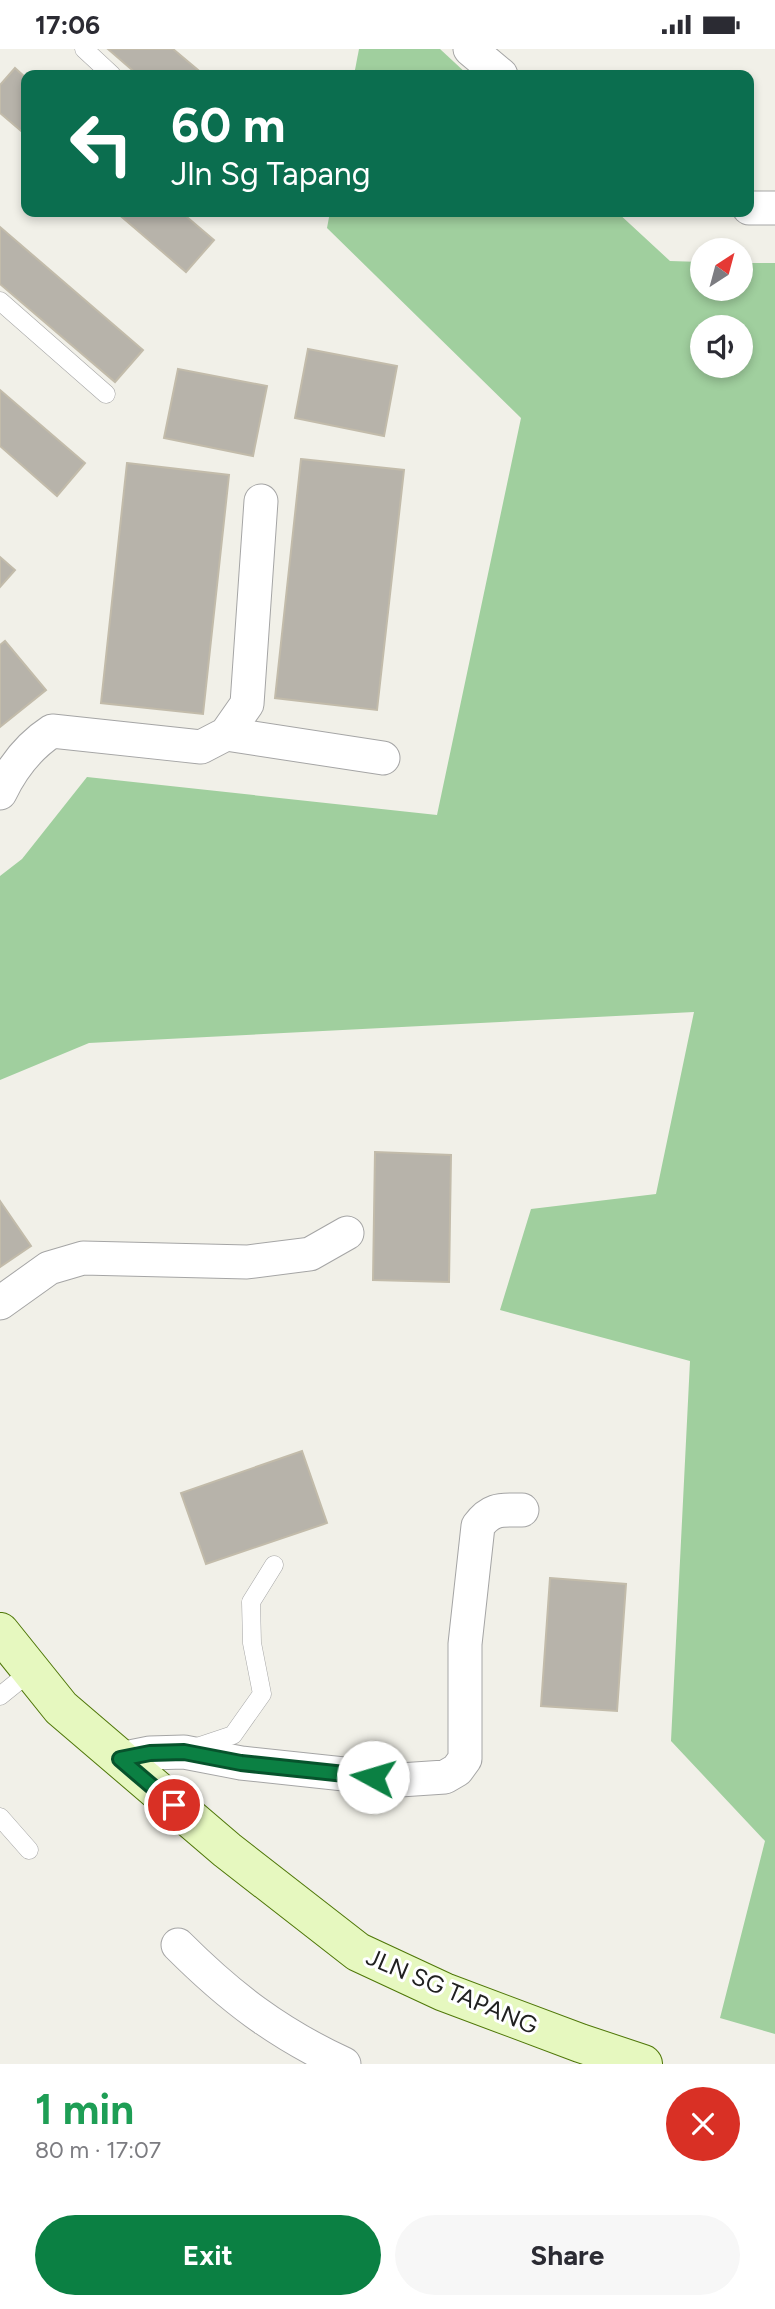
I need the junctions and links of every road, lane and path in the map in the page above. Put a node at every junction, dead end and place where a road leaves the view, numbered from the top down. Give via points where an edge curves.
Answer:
1 (84, 49) edge
2 (470, 49) edge
3 (107, 70) edge
4 (495, 70) edge
5 (754, 208) edge
6 (775, 208) edge
7 (0, 301) edge
8 (106, 394) dead end
9 (261, 501) dead end
10 (226, 734) junction
11 (383, 758) dead end
12 (0, 793) edge
13 (347, 1233) dead end
14 (0, 1303) edge
15 (522, 1510) dead end
16 (274, 1566) dead end
17 (0, 1632) edge
18 (31, 1671) junction
19 (0, 1696) edge
20 (184, 1752) junction
21 (120, 1759) junction
22 (0, 1817) edge
23 (29, 1850) dead end
24 (178, 1945) dead end
25 (344, 2064) edge
26 (643, 2064) edge

1 - 3 lane
2 - 4 street
5 - 6 street
7 - 8 lane
9 - 10 street via 247,704
10 - 11 street
10 - 12 street via 201,747 52,731 34,742
13 - 14 street via 310,1254 247,1262 83,1258 49,1268
15 - 20 street via 495,1511 478,1526 465,1644 465,1759 457,1770 445,1777 400,1780 241,1763
16 - 20 lane via 251,1602 252,1643 262,1694 233,1735
17 - 18 street, JLN SG TAPANG
18 - 19 lane
18 - 21 street, JLN SG TAPANG via 61,1708
20 - 21 street
21 - 26 street, JLN SG TAPANG via 358,1952 444,1992
22 - 23 lane
24 - 25 street via 219,1986 266,2022

